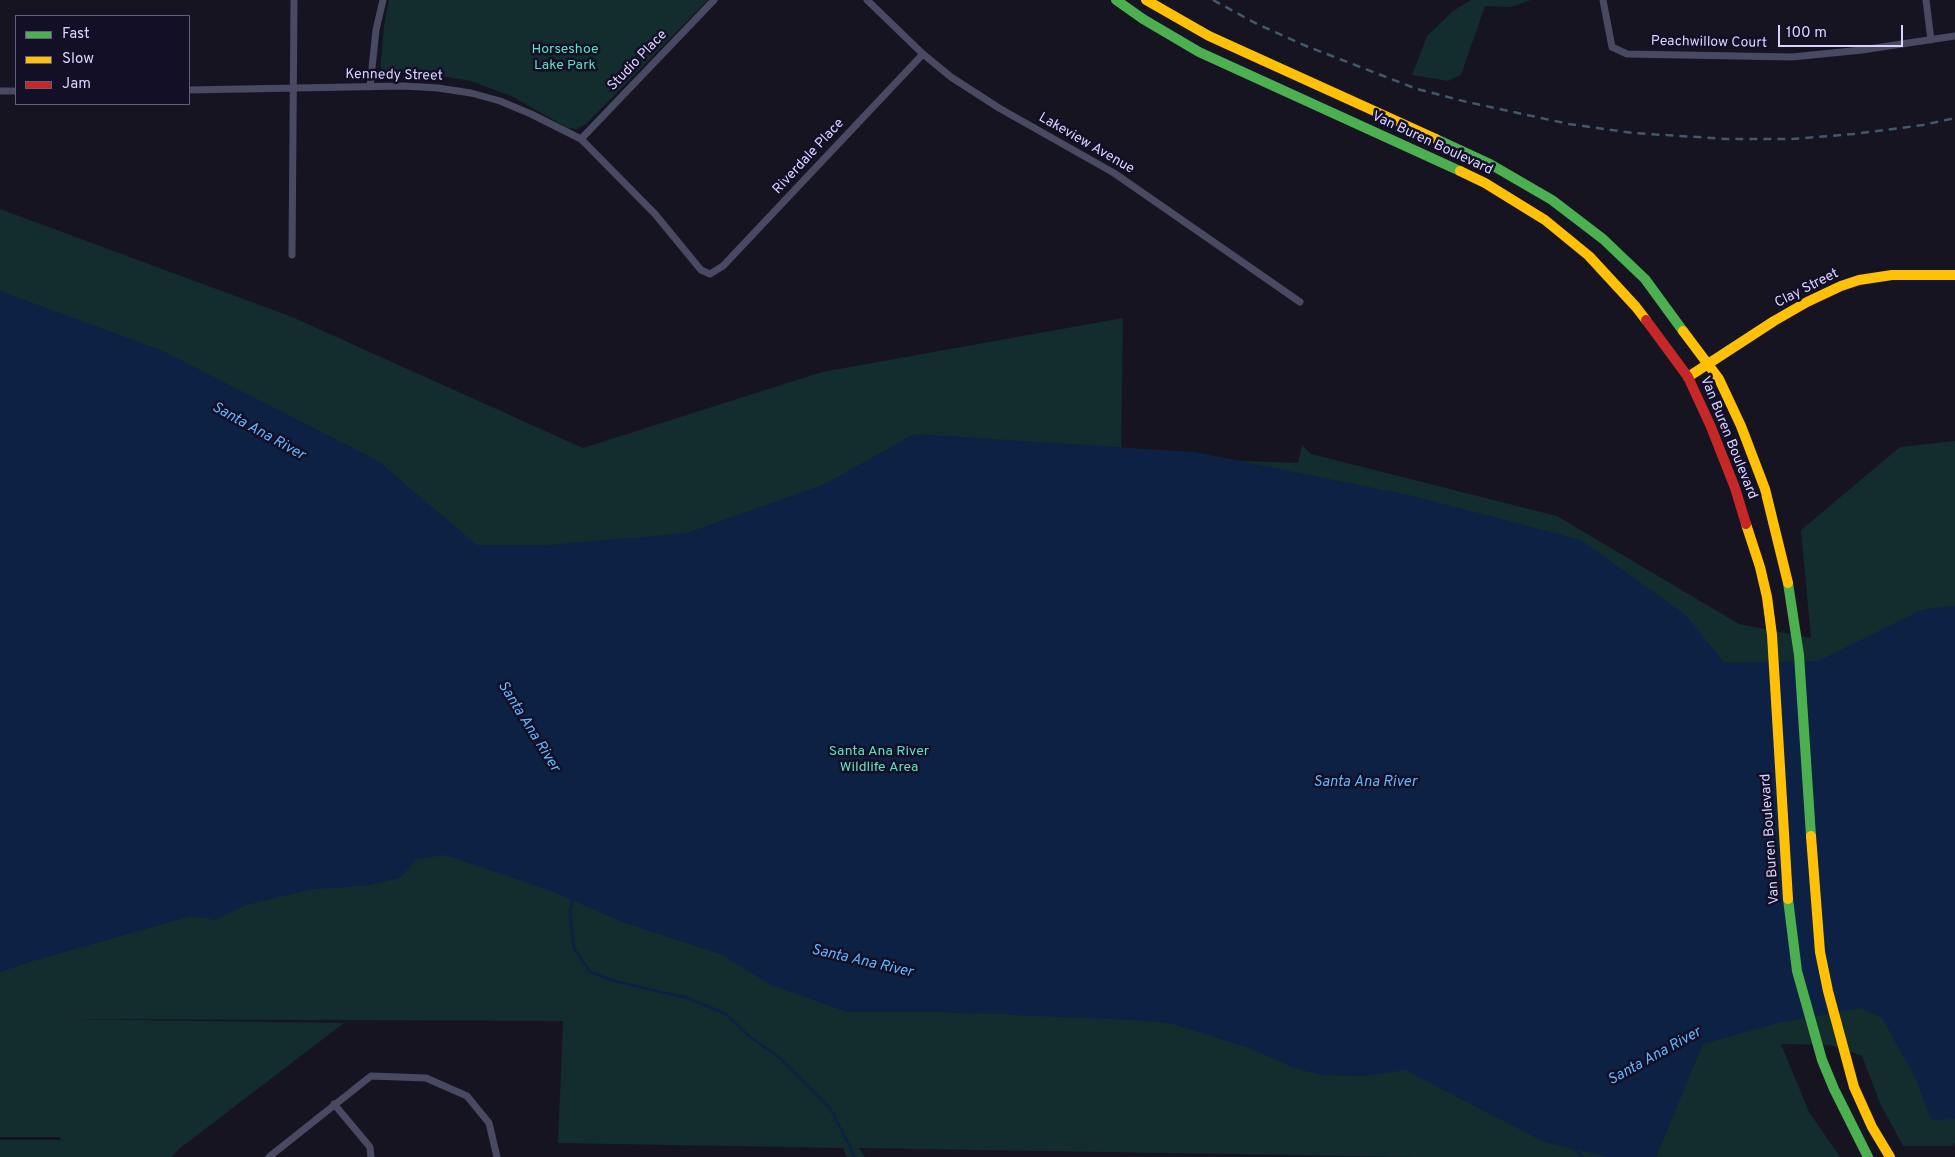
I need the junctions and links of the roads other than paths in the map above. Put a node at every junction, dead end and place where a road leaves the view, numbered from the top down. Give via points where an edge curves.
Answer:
1 (294, 0) edge
2 (383, 0) edge
3 (714, 0) edge
4 (867, 0) edge
5 (1116, 0) edge
6 (1146, 0) edge
7 (1603, 0) edge
8 (1926, 0) edge
9 (1955, 36) edge
10 (1932, 40) junction
11 (923, 54) junction
12 (370, 87) junction
13 (294, 89) junction
14 (190, 90) edge
15 (0, 91) edge
16 (15, 91) edge
17 (581, 139) junction
18 (292, 256) dead end
19 (710, 274) joint
20 (1955, 275) edge
21 (1300, 302) dead end
22 (1708, 364) junction
23 (1688, 377) junction
24 (334, 1104) junction
25 (269, 1157) edge
26 (370, 1157) edge
27 (497, 1157) edge
28 (1868, 1157) edge
29 (1890, 1157) edge

1 - 13 street
2 - 12 street
3 - 17 street, Studio Place
4 - 11 street, Lakeview Avenue
5 - 23 main road, Van Buren Boulevard via 1199,52 1485,184 1545,220 1604,271 1636,307
6 - 22 main road, Van Buren Boulevard via 1218,40 1490,164 1552,200 1603,239 1645,279
7 - 10 street, Peachwillow Court via 1612,47 1627,54 1792,57
8 - 10 street
9 - 10 street, Peachwillow Court
11 - 19 street, Riverdale Place via 723,266
11 - 21 street, Lakeview Avenue via 951,77 999,108 1114,173
12 - 13 street, Kennedy Street
12 - 17 street, Kennedy Street via 421,87 471,93 500,101
13 - 14 street, Kennedy Street
13 - 18 street
15 - 16 street
17 - 19 street, Kennedy Street via 655,214 701,270
20 - 22 main road, Clay Street via 1892,275 1841,286 1782,317
22 - 23 main road, Clay Street
22 - 29 main road, Van Buren Boulevard via 1739,421 1766,491 1787,576 1799,655 1820,952 1854,1087
23 - 28 main road, Van Buren Boulevard via 1712,427 1735,488 1767,597 1793,949 1822,1060
24 - 25 street
24 - 26 street via 370,1147
24 - 27 street via 371,1076 426,1078 467,1096 489,1123

